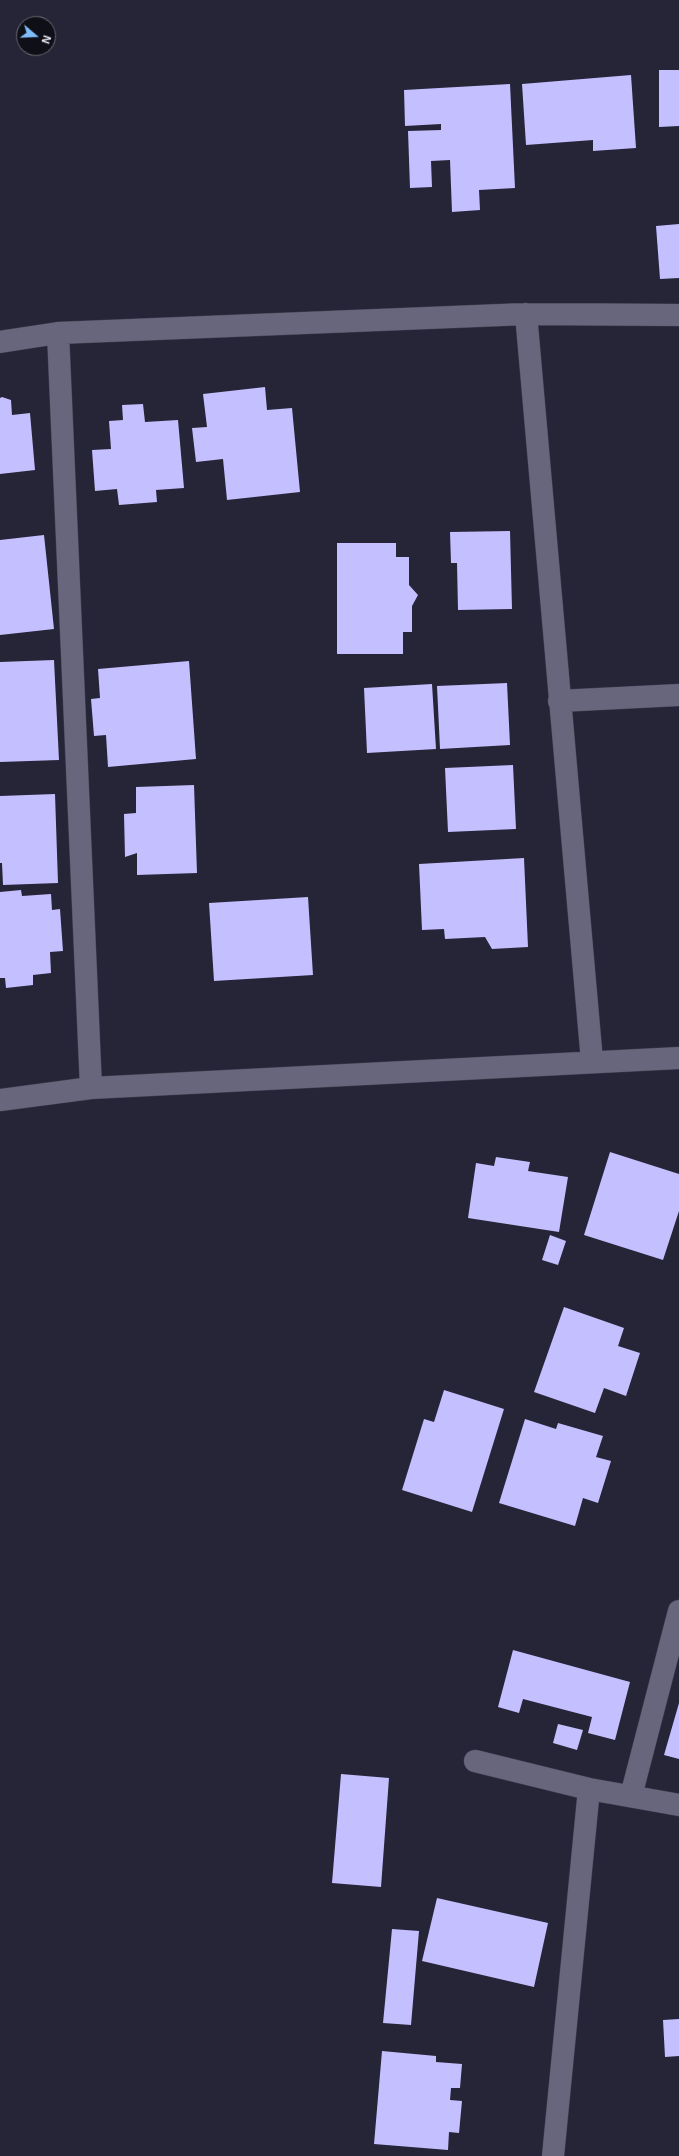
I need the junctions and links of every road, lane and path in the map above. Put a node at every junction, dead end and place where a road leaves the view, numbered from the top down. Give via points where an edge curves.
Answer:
1 (526, 314) junction
2 (679, 315) edge
3 (58, 333) junction
4 (0, 342) edge
5 (679, 695) edge
6 (559, 701) junction
7 (679, 1058) edge
8 (592, 1061) junction
9 (91, 1088) junction
10 (0, 1100) edge
11 (679, 1611) edge
12 (475, 1761) dead end
13 (589, 1789) junction
14 (631, 1796) junction
15 (679, 1805) edge
16 (553, 2156) edge

1 - 2 street
1 - 3 street
1 - 6 street
3 - 4 street
3 - 9 street
5 - 6 street
6 - 8 street
7 - 8 street
8 - 9 street
9 - 10 street
11 - 14 street
12 - 13 street
13 - 14 street
13 - 16 street
14 - 15 street

